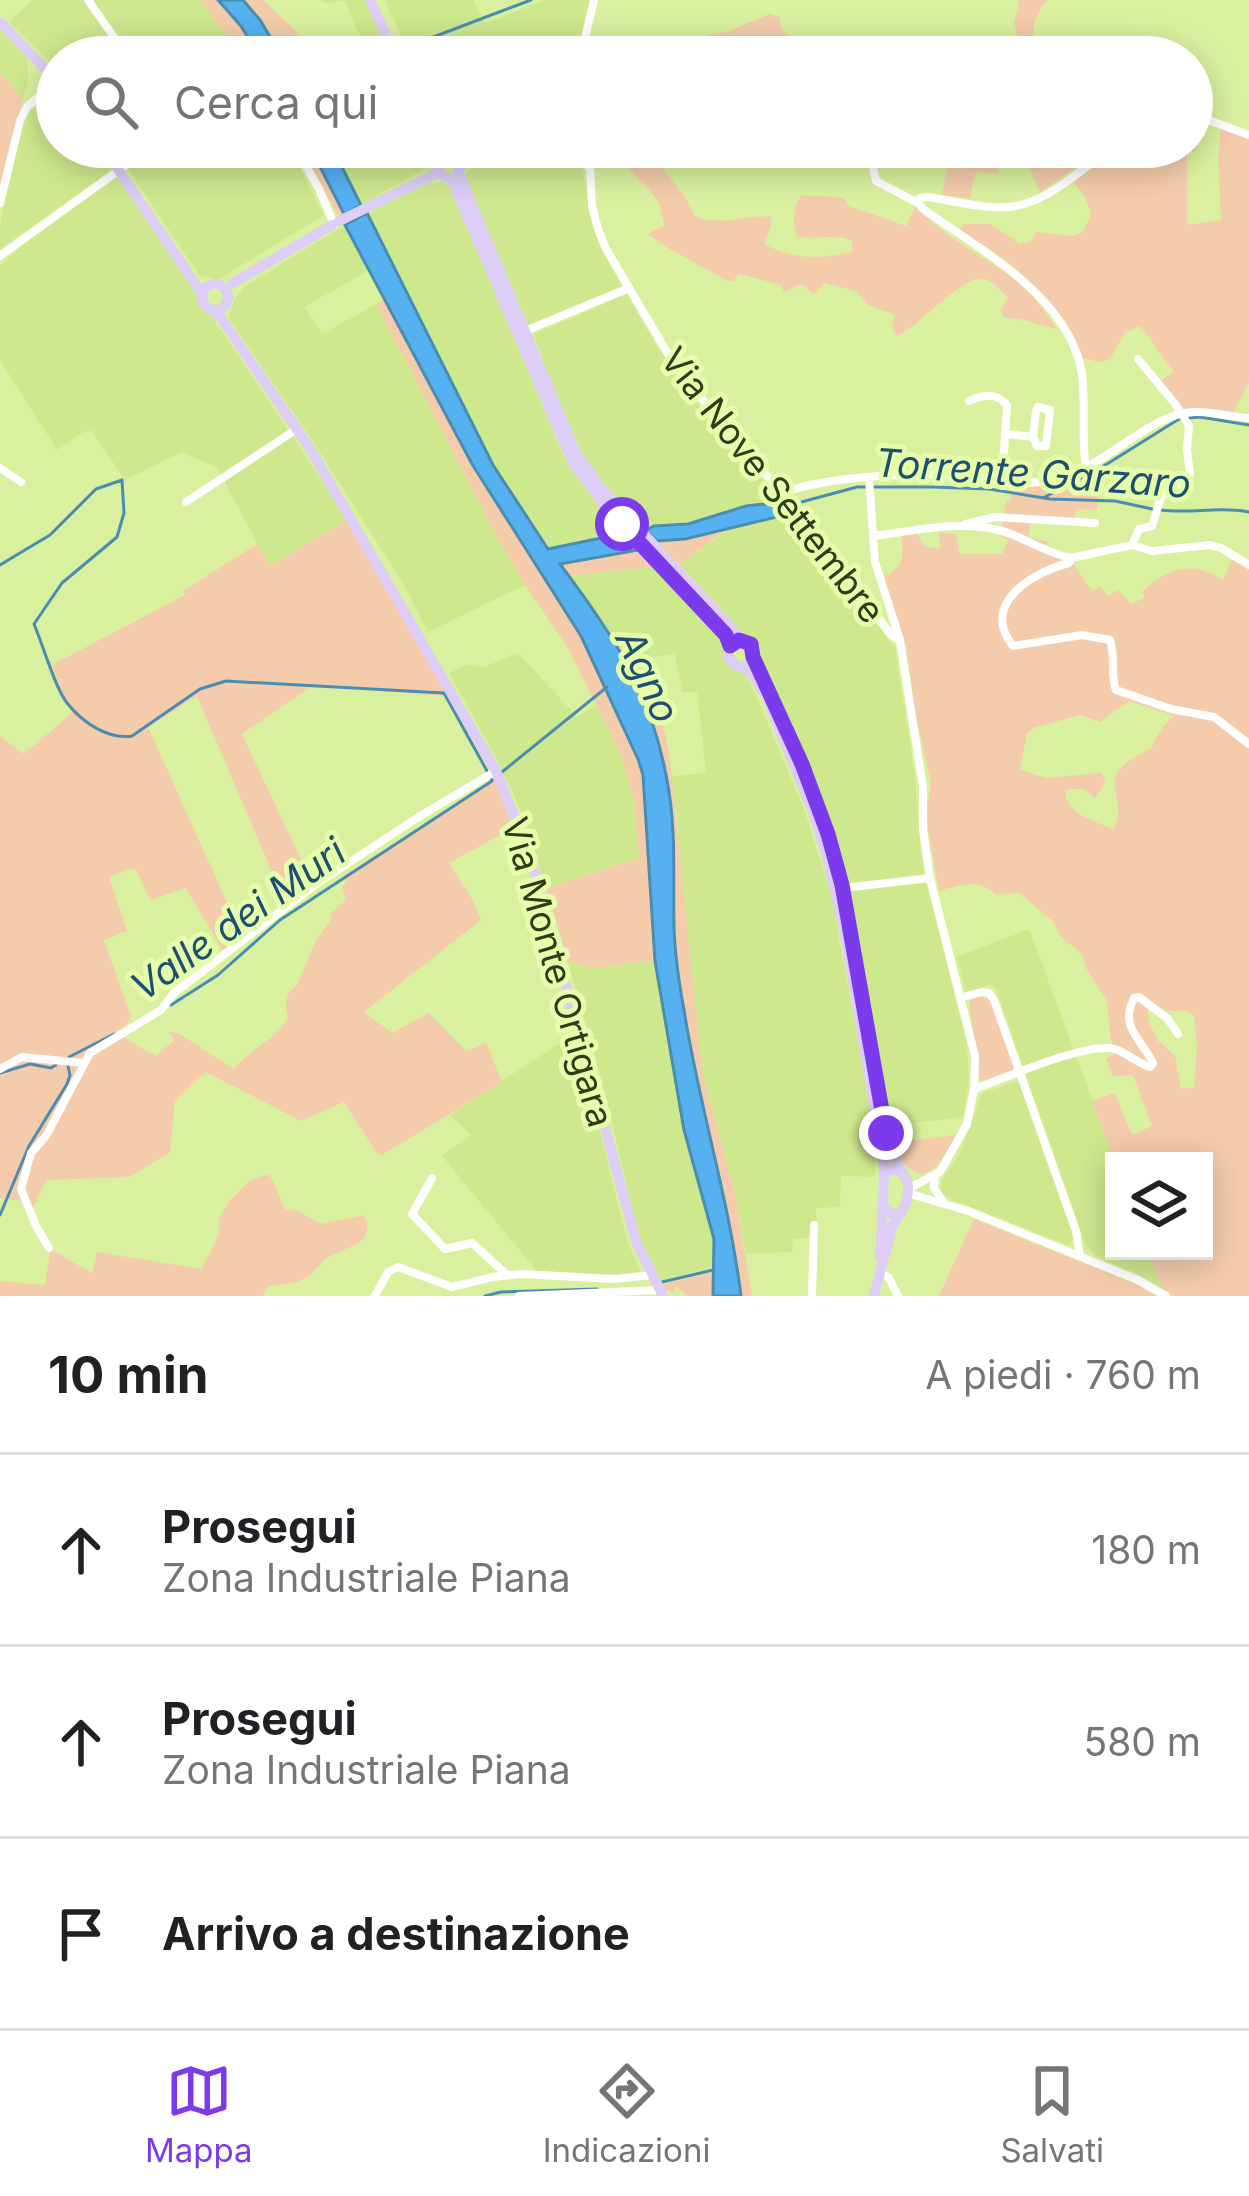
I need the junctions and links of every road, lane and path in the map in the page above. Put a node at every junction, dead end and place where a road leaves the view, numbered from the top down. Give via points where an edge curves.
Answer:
1 (88, 0) edge
2 (374, 0) edge
3 (594, 0) edge
4 (0, 22) edge
5 (113, 36) edge
6 (390, 36) edge
7 (585, 36) edge
8 (36, 60) edge
9 (36, 101) edge
10 (1213, 121) edge
11 (1249, 135) edge
12 (121, 168) edge
13 (307, 168) edge
14 (436, 168) edge
15 (449, 168) edge
16 (450, 168) edge
17 (590, 168) edge
18 (873, 168) edge
19 (1084, 168) edge
20 (118, 170) junction
21 (0, 203) edge
22 (918, 203) junction
23 (335, 223) junction
24 (0, 256) edge
25 (201, 287) junction
26 (228, 287) junction
27 (629, 288) junction
28 (219, 312) junction
29 (524, 332) junction
30 (1138, 358) dead end
31 (969, 401) dead end
32 (1182, 413) junction
33 (1249, 418) edge
34 (297, 429) junction
35 (1006, 430) junction
36 (1033, 437) junction
37 (0, 468) edge
38 (1086, 468) junction
39 (869, 479) junction
40 (21, 482) dead end
41 (1002, 482) junction
42 (786, 494) junction
43 (186, 502) dead end
44 (1095, 523) dead end
45 (629, 525) junction
46 (965, 525) junction
47 (873, 536) junction
48 (644, 540) junction
49 (1132, 545) junction
50 (1070, 558) junction
51 (1249, 565) edge
52 (743, 640) junction
53 (900, 641) junction
54 (730, 646) junction
55 (753, 657) junction
56 (742, 666) junction
57 (1249, 744) edge
58 (496, 771) junction
59 (930, 878) junction
60 (843, 888) junction
61 (963, 997) junction
62 (1178, 1034) dead end
63 (83, 1063) junction
64 (0, 1069) edge
65 (1019, 1073) junction
66 (974, 1089) junction
67 (884, 1172) junction
68 (903, 1172) junction
69 (931, 1176) junction
70 (432, 1178) dead end
71 (907, 1192) junction
72 (932, 1199) junction
73 (944, 1202) junction
74 (883, 1206) junction
75 (901, 1214) junction
76 (814, 1225) dead end
77 (49, 1248) dead end
78 (1080, 1256) junction
79 (880, 1272) junction
80 (507, 1275) junction
81 (651, 1275) junction
82 (661, 1293) edge
83 (375, 1296) edge
84 (519, 1296) edge
85 (812, 1296) edge
86 (874, 1296) edge
87 (898, 1296) edge
88 (1166, 1296) edge

1 - 5 street
2 - 6 main road
3 - 7 street
4 - 8 main road
9 - 21 street via 20,121
10 - 11 street
12 - 20 street
13 - 23 street
14 - 23 main road
15 - 45 main road via 564,445 584,480
16 - 29 main road
17 - 27 street, Via Nove Settembre via 598,229
18 - 22 street via 876,182
19 - 22 street via 1021,206 928,197
20 - 24 street
20 - 25 main road, Via Monte Ortigara
22 - 38 street via 1027,282 1052,313 1082,374
23 - 26 main road
25 - 26 main road
25 - 28 main road, Via Monte Ortigara via 203,304
26 - 28 main road
27 - 29 street
27 - 42 street, Via Nove Settembre via 694,392
28 - 34 main road, Via Monte Ortigara
29 - 45 main road via 575,451
30 - 32 street
31 - 35 street via 1004,401
32 - 33 street
32 - 38 street
32 - 49 street via 1190,474 1166,492 1152,526 1136,532
34 - 43 street
34 - 58 main road, Via Monte Ortigara
35 - 36 street
35 - 41 street
36 - 36 street via 1037,446 1048,443 1044,407 1036,411
37 - 40 street
38 - 41 street via 1028,484
39 - 41 street
39 - 42 street
39 - 47 street
42 - 53 street, Via Nove Settembre
44 - 46 street via 995,517
45 - 48 main road
46 - 47 street
46 - 50 street via 1017,535
47 - 53 street
48 - 52 main road
48 - 54 main road
49 - 50 street
49 - 51 street via 1210,545
50 - 57 street via 1013,593 1001,626 1013,646 1082,635 1110,640 1116,690 1214,717
52 - 54 main road
52 - 55 main road
53 - 59 street, Via Nove Settembre
54 - 56 main road via 730,661
55 - 56 main road
55 - 60 main road via 802,764
56 - 67 main road via 766,696 828,862
58 - 63 street via 318,883
58 - 81 main road, Via Monte Ortigara via 529,852
59 - 60 street
59 - 61 street, Via Nove Settembre
60 - 68 main road via 889,1149
61 - 65 street via 989,993
61 - 66 street, Via Nove Settembre
62 - 65 street via 1134,998 1127,1016 1150,1067 1117,1049 1090,1049
63 - 64 street via 22,1057
63 - 77 street via 31,1153 21,1189
65 - 66 street
65 - 78 street
66 - 69 street, Via Nove Settembre via 967,1124 944,1168
67 - 68 main road
67 - 74 main road
68 - 69 street
68 - 71 main road
69 - 71 street, Via Nove Settembre
69 - 73 street
70 - 80 street via 412,1214 445,1249 472,1243
71 - 72 street
71 - 75 main road
72 - 73 street
72 - 75 street
73 - 78 street
74 - 75 main road
74 - 79 main road
75 - 79 main road
76 - 85 street
78 - 88 street
79 - 86 main road
79 - 87 street
80 - 81 street
80 - 83 street via 452,1287 398,1267
81 - 82 main road, Via Monte Ortigara
82 - 84 street

